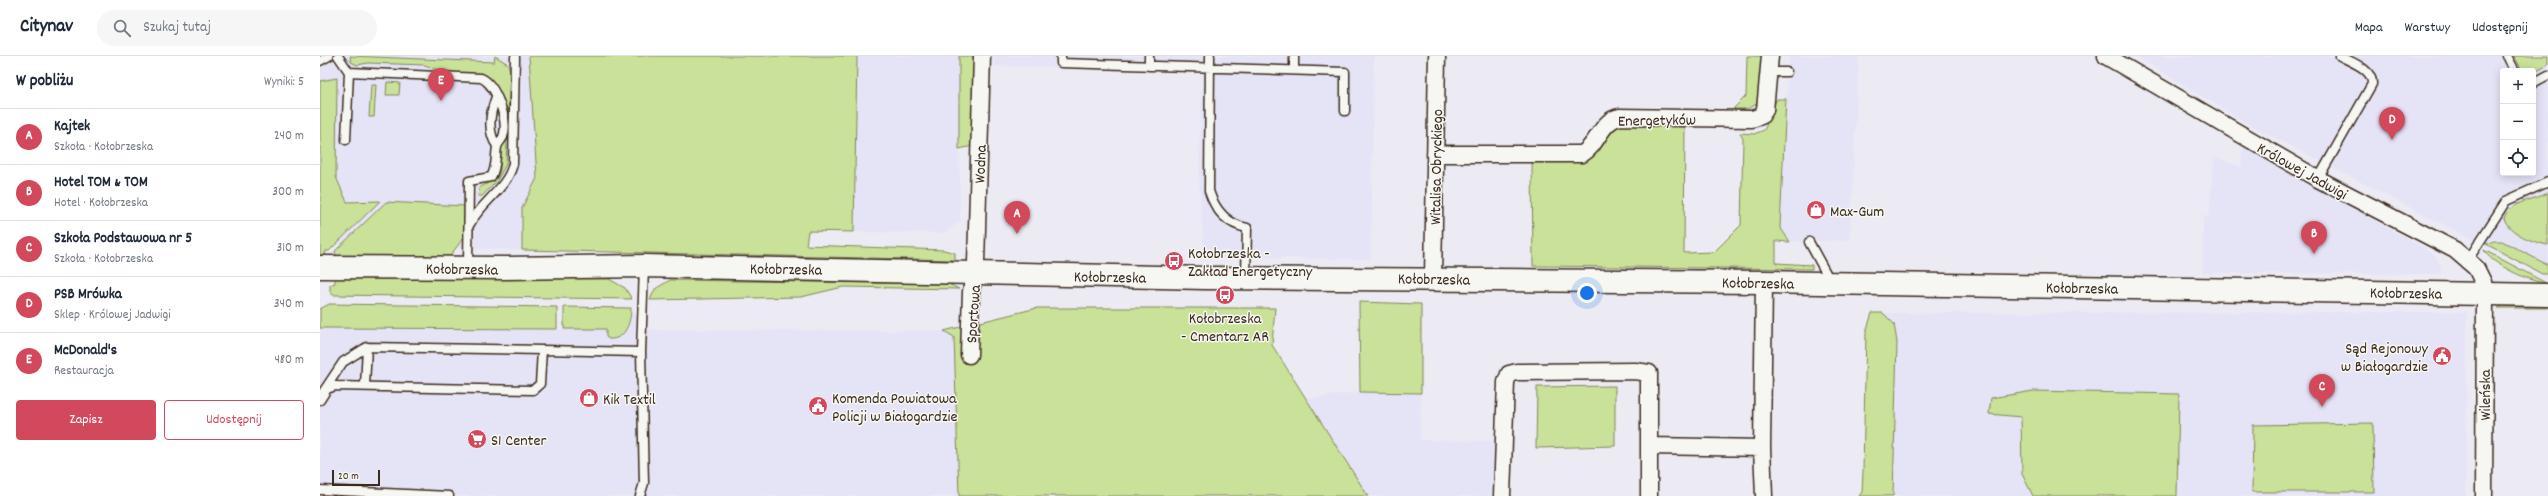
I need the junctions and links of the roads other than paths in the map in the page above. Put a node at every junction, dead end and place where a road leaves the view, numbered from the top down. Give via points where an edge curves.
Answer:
1 (329, 56) edge
2 (338, 56) edge
3 (982, 56) edge
4 (1061, 56) edge
5 (1149, 56) edge
6 (1210, 56) edge
7 (1294, 56) edge
8 (1437, 56) edge
9 (2106, 56) edge
10 (2340, 56) edge
11 (2507, 56) edge
12 (515, 57) edge
13 (320, 62) edge
14 (1770, 64) edge
15 (1149, 66) junction
16 (1210, 68) junction
17 (2513, 68) edge
18 (1294, 70) junction
19 (349, 72) junction
20 (1787, 72) dead end
21 (2548, 75) edge
22 (2536, 81) edge
23 (496, 97) junction
24 (1345, 111) dead end
25 (346, 140) dead end
26 (497, 146) junction
27 (1435, 154) junction
28 (2318, 179) junction
29 (2548, 182) edge
30 (468, 227) junction
31 (1809, 242) dead end
32 (2468, 260) junction
33 (644, 266) junction
34 (320, 267) edge
35 (468, 268) junction
36 (975, 273) junction
37 (1246, 278) junction
38 (1433, 278) junction
39 (1764, 282) junction
40 (1826, 284) junction
41 (2485, 294) junction
42 (2548, 295) edge
43 (367, 347) junction
44 (542, 350) junction
45 (641, 352) junction
46 (969, 355) dead end
47 (365, 386) junction
48 (321, 398) edge
49 (1650, 446) junction
50 (1762, 448) junction
51 (320, 490) edge
52 (449, 496) edge
53 (640, 496) edge
54 (1502, 496) edge
55 (1649, 496) edge
56 (1764, 496) edge
57 (2484, 496) edge

1 - 13 lane
2 - 19 lane
3 - 36 street, Wodna
4 - 15 lane via 1061,63
5 - 15 lane
6 - 16 lane
7 - 18 lane
8 - 27 street, Witalisa Obryckiego
9 - 28 street, Królowej Jadwigi
10 - 28 lane via 2368,73 2372,78 2372,84
11 - 17 lane
12 - 30 lane via 513,164 510,176 474,216
14 - 20 lane
14 - 27 street, Energetyków via 1765,110 1761,116 1752,120 1620,117 1608,121 1588,151 1582,154
15 - 16 lane
16 - 18 lane
16 - 37 lane via 1209,192 1212,201 1226,219 1235,226 1247,228
18 - 24 lane via 1345,72
19 - 23 lane via 481,78 487,80
19 - 25 lane
21 - 22 lane
23 - 26 lane via 491,109 491,138
23 - 26 lane via 503,109 503,136
26 - 30 lane via 496,166 490,177 469,181
27 - 38 street, Witalisa Obryckiego
28 - 32 street, Królowej Jadwigi via 2455,250
29 - 32 lane via 2506,201
30 - 35 lane
31 - 40 lane via 1826,273
32 - 41 street, Królowej Jadwigi via 2481,276
33 - 35 main road, Kołobrzeska
33 - 36 main road, Kołobrzeska
33 - 45 lane
34 - 35 main road, Kołobrzeska
36 - 37 main road, Kołobrzeska
36 - 46 street, Sportowa via 971,292
37 - 38 main road, Kołobrzeska
38 - 39 main road, Kołobrzeska
39 - 40 main road, Kołobrzeska
39 - 50 street
40 - 41 main road, Kołobrzeska
41 - 42 main road, Kołobrzeska
41 - 57 street, Wileńska
43 - 44 lane
43 - 47 lane
43 - 48 lane via 343,362 326,384
44 - 45 lane
44 - 47 lane via 540,384 533,390
45 - 53 lane via 644,483
47 - 48 lane via 335,386 327,390
49 - 50 street
49 - 54 street via 1649,372 1513,372 1509,374 1506,382
49 - 55 street
50 - 56 street
51 - 52 lane

